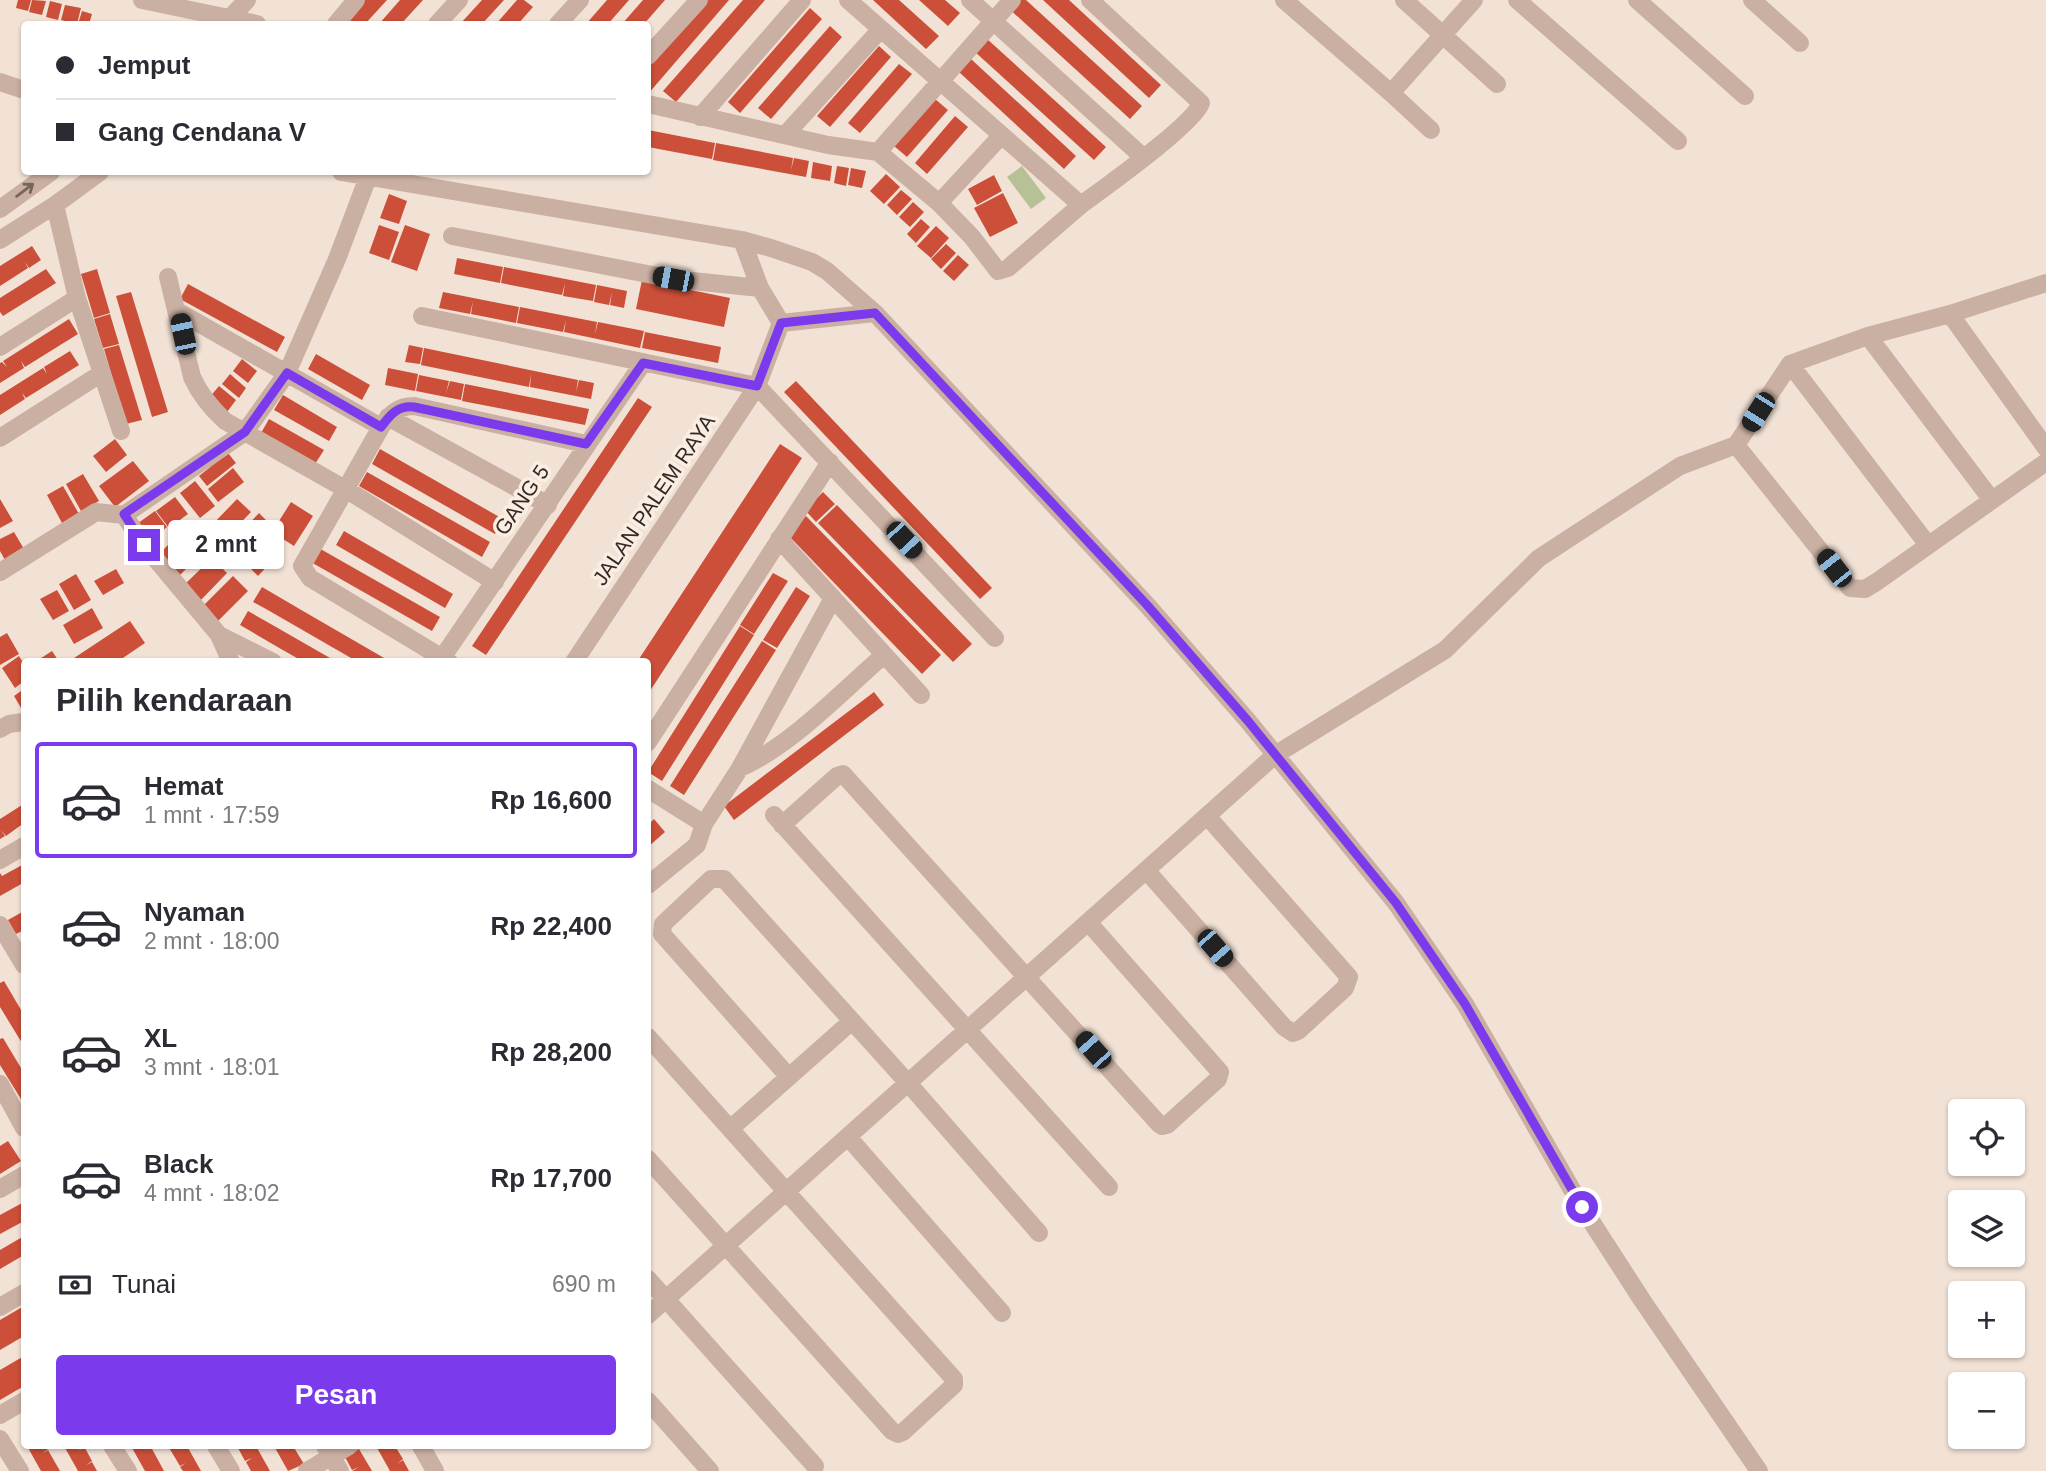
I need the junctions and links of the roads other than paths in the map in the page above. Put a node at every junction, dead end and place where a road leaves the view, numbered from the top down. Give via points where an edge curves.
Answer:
1 (144, 0) edge
2 (247, 0) edge
3 (459, 0) edge
4 (580, 0) edge
5 (699, 0) edge
6 (802, 0) edge
7 (848, 0) edge
8 (970, 0) edge
9 (1012, 0) edge
10 (1090, 0) edge
11 (1284, 0) edge
12 (1404, 0) edge
13 (1474, 0) edge
14 (1517, 0) edge
15 (1637, 0) edge
16 (1752, 0) edge
17 (351, 2) edge
18 (230, 19) junction
19 (241, 21) edge
20 (338, 21) edge
21 (440, 21) edge
22 (561, 21) edge
23 (993, 21) junction
24 (881, 29) junction
25 (1443, 35) junction
26 (1800, 43) dead end
27 (651, 53) edge
28 (942, 80) junction
29 (0, 82) edge
30 (1497, 84) dead end
31 (21, 89) edge
32 (1391, 93) junction
33 (1745, 96) dead end
34 (651, 105) edge
35 (699, 117) junction
36 (1431, 130) dead end
37 (786, 134) junction
38 (1001, 136) junction
39 (1678, 141) dead end
40 (878, 152) junction
41 (1144, 158) junction
42 (47, 175) edge
43 (96, 175) edge
44 (357, 175) edge
45 (452, 175) edge
46 (368, 177) junction
47 (407, 177) edge
48 (449, 191) junction
49 (939, 203) junction
50 (55, 205) junction
51 (1081, 205) junction
52 (0, 209) edge
53 (0, 215) edge
54 (452, 236) dead end
55 (6, 237) edge
56 (742, 240) junction
57 (168, 277) dead end
58 (2046, 283) edge
59 (760, 288) junction
60 (77, 298) junction
61 (178, 312) junction
62 (875, 313) junction
63 (1950, 314) junction
64 (422, 316) dead end
65 (781, 323) junction
66 (1868, 336) junction
67 (0, 347) edge
68 (643, 363) junction
69 (1790, 364) junction
70 (102, 373) junction
71 (287, 373) junction
72 (757, 386) junction
73 (385, 422) junction
74 (121, 431) dead end
75 (245, 432) junction
76 (0, 439) edge
77 (586, 444) junction
78 (1737, 445) junction
79 (2046, 448) edge
80 (831, 461) junction
81 (2046, 462) edge
82 (347, 490) junction
83 (1991, 499) junction
84 (548, 505) junction
85 (124, 514) junction
86 (779, 539) junction
87 (1928, 545) junction
88 (0, 572) edge
89 (495, 582) junction
90 (833, 598) junction
91 (219, 635) junction
92 (995, 638) dead end
93 (884, 655) junction
94 (229, 658) edge
95 (265, 658) edge
96 (440, 658) edge
97 (444, 658) edge
98 (577, 658) edge
99 (921, 695) dead end
100 (21, 722) edge
101 (0, 729) edge
102 (651, 737) edge
103 (1275, 755) junction
104 (740, 768) junction
105 (651, 791) edge
106 (1207, 816) junction
107 (704, 824) junction
108 (21, 848) edge
109 (0, 860) edge
110 (1146, 870) junction
111 (651, 883) edge
112 (1088, 922) junction
113 (0, 925) edge
114 (16, 957) edge
115 (1027, 976) junction
116 (852, 1021) junction
117 (966, 1031) junction
118 (651, 1040) edge
119 (789, 1077) junction
120 (908, 1083) junction
121 (0, 1084) edge
122 (21, 1122) edge
123 (730, 1129) junction
124 (848, 1137) junction
125 (651, 1162) edge
126 (21, 1177) edge
127 (1109, 1187) dead end
128 (0, 1189) edge
129 (785, 1192) junction
130 (1039, 1233) dead end
131 (725, 1246) junction
132 (651, 1282) edge
133 (21, 1295) edge
134 (666, 1299) junction
135 (0, 1307) edge
136 (651, 1312) edge
137 (1002, 1313) dead end
138 (21, 1403) edge
139 (651, 1404) edge
140 (0, 1415) edge
141 (0, 1439) edge
142 (114, 1449) edge
143 (218, 1449) edge
144 (423, 1449) edge
145 (332, 1458) edge
146 (815, 1465) dead end
147 (20, 1471) edge
148 (128, 1471) edge
149 (231, 1471) edge
150 (307, 1471) edge
151 (435, 1471) edge
152 (710, 1471) edge
153 (1759, 1471) edge

1 - 18 street
2 - 18 street
3 - 21 street
4 - 22 street
5 - 27 street
6 - 35 street
7 - 24 street
8 - 23 street
9 - 23 street
10 - 41 street via 1201,103 1195,114
11 - 32 street
12 - 25 street
13 - 25 street
14 - 39 street
15 - 33 street
16 - 26 street
17 - 20 street
18 - 19 street
23 - 28 street
23 - 41 street
24 - 28 street
24 - 37 street
25 - 30 street
25 - 32 street
28 - 38 street
28 - 40 street
29 - 31 street
32 - 36 street
34 - 35 street
35 - 37 street
37 - 40 street
38 - 49 street
38 - 51 street
40 - 49 street
41 - 51 street
52 -> 42 street
43 - 50 street
44 - 46 street
45 - 48 street
46 - 47 street
46 - 71 street
47 - 48 street
48 - 56 street
49 - 51 street via 998,271 1008,268
50 - 55 street
50 - 60 street
53 - 55 street
54 - 59 street via 673,279
56 - 59 street
56 - 62 street via 812,262
57 - 61 street
58 - 63 street
59 - 65 street
60 - 67 street
60 - 70 street
61 - 71 street
61 - 75 street via 198,390 225,421
62 - 65 street
62 - 103 street via 1147,605
63 - 66 street
63 - 79 street
64 - 68 street
65 - 72 street, JALAN PALEM RAYA
66 - 69 street
66 - 83 street
68 - 72 street
68 - 77 street, GANG 5
69 - 78 street
69 - 87 street
70 - 74 street
70 - 76 street
71 - 73 street
71 - 75 street
72 - 80 street
72 - 98 street, JALAN PALEM RAYA
73 - 77 street via 399,408 414,407
73 - 82 street
73 - 84 street
75 - 82 street
75 - 85 street
77 - 84 street, GANG 5
78 - 87 street via 1850,589 1865,589
78 - 103 street via 1680,466 1539,558 1445,650
80 - 86 street
80 - 92 street
81 - 83 street
82 - 89 street
82 - 96 street via 304,559 305,573
83 - 87 street
84 - 89 street, GANG 5
85 - 88 street via 96,512
85 - 91 street
86 - 90 street
86 - 102 street
89 - 97 street, GANG 5
90 - 93 street
90 - 104 street
91 - 94 street
91 - 95 street
93 - 99 street
93 - 104 street via 790,736
100 - 101 street
103 - 106 street
103 - 153 street via 1435,956 1590,1218
104 - 107 street
105 - 107 street
106 - 110 street
106 - 110 street via 1349,977 1345,988 1298,1031 1284,1027
107 - 111 street via 697,845
108 - 109 street
110 - 112 street
112 - 115 street
112 - 115 street via 1220,1072 1210,1087 1162,1126
113 - 114 street
115 - 117 street
115 - 117 street via 843,774 778,820
116 - 119 street
116 - 119 street via 724,879 711,879 663,924 662,934
116 - 120 street
117 - 120 street
117 - 127 street
118 - 123 street
119 - 123 street
120 - 124 street
120 - 130 street
121 - 122 street
123 - 129 street
124 - 129 street
124 - 137 street
125 - 131 street
126 - 128 street
129 - 131 street
129 - 131 street via 954,1379 950,1390 903,1432 892,1431
131 - 134 street
132 - 134 street
133 - 135 street
134 - 136 street
134 - 146 street
138 - 140 street
139 - 152 street
141 - 147 street
142 - 148 street
143 - 149 street
144 - 151 street
145 - 150 street

